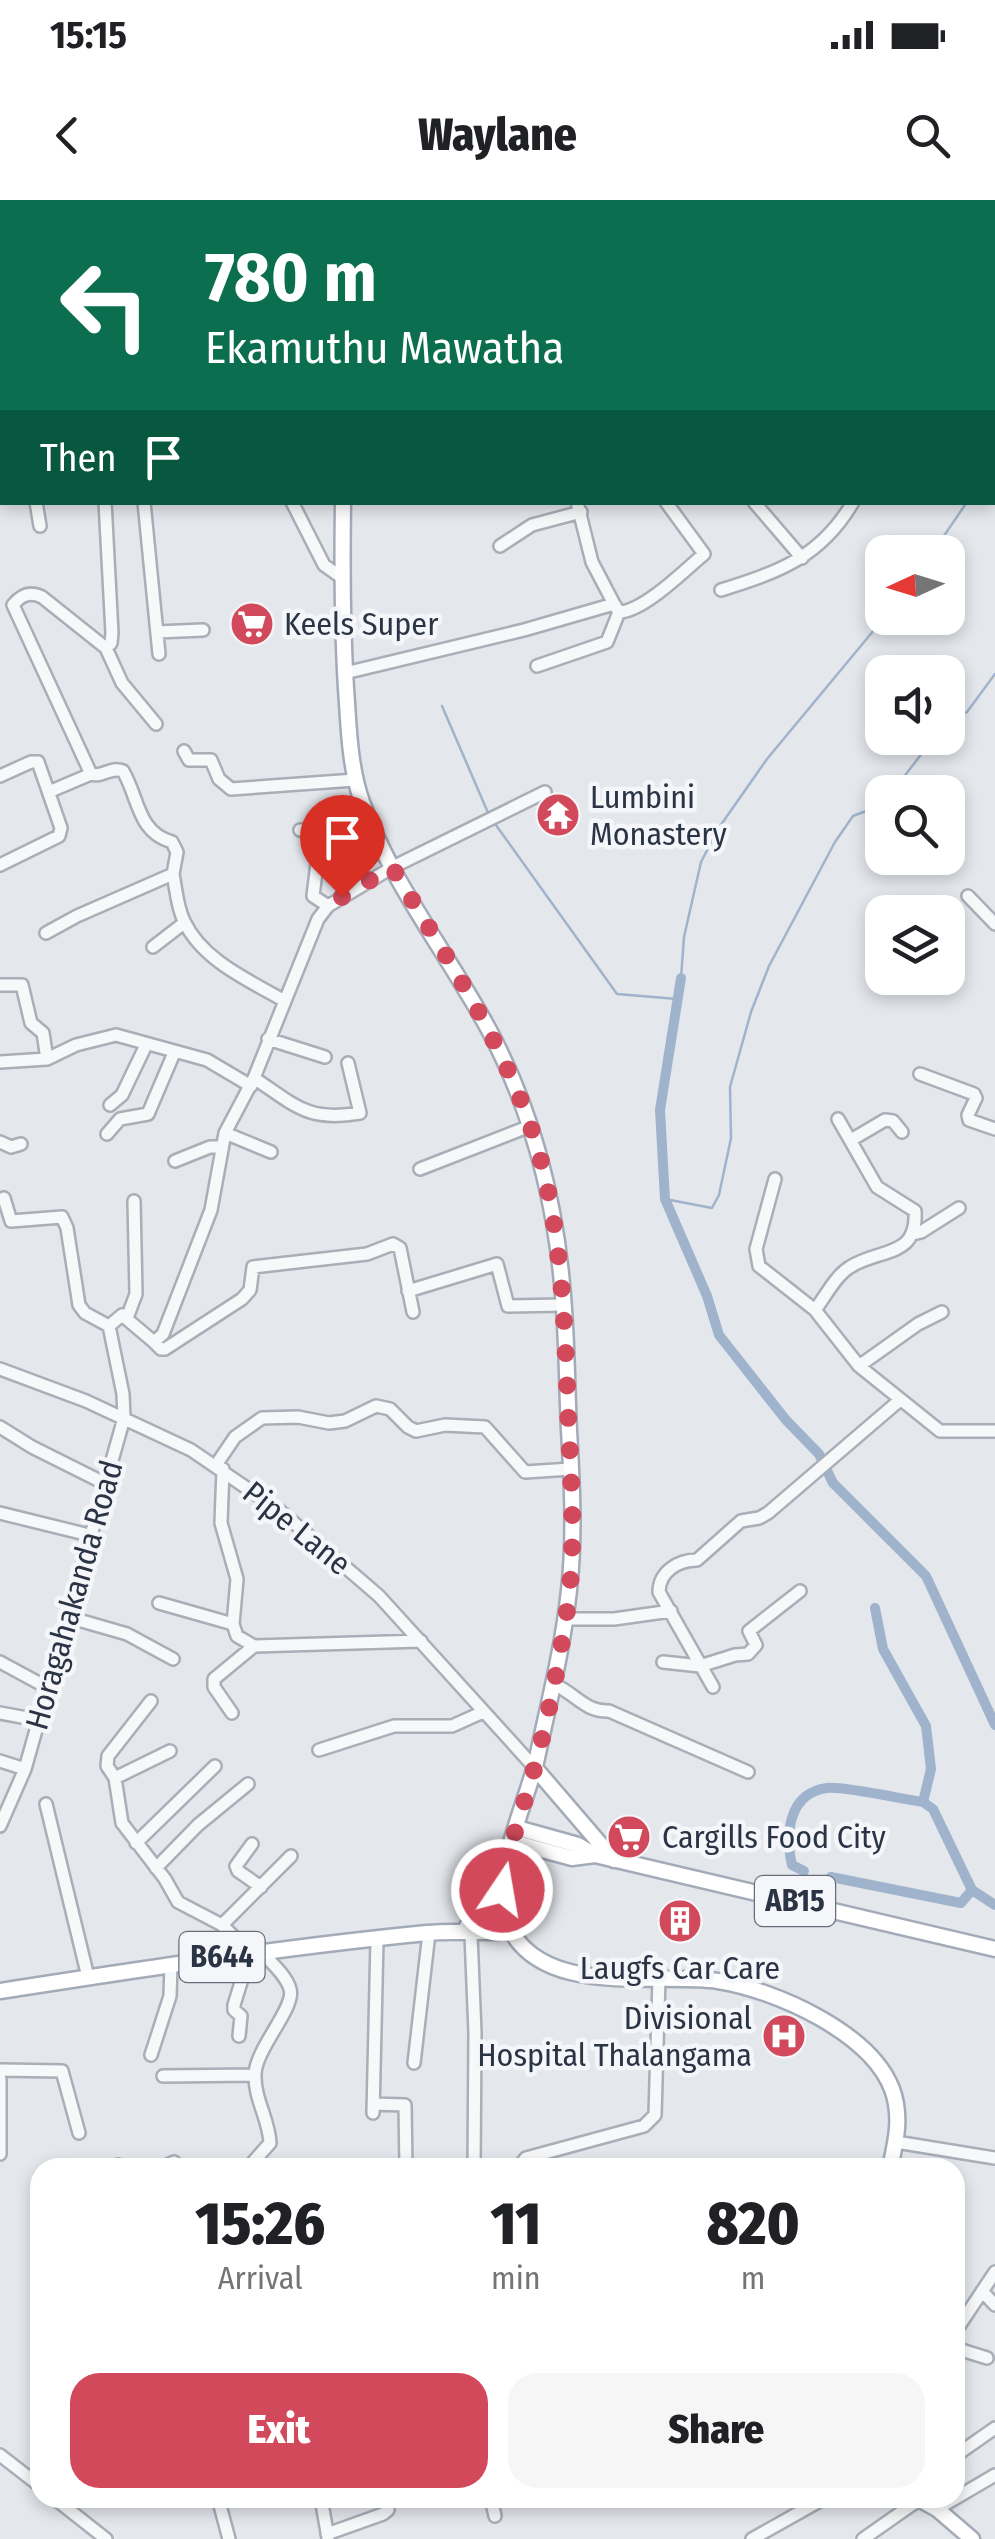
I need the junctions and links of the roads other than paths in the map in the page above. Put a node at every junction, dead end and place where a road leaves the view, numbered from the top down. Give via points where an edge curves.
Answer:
1 (36, 505) edge
2 (105, 505) edge
3 (144, 505) edge
4 (294, 505) edge
5 (343, 505) edge
6 (668, 505) edge
7 (757, 505) edge
8 (851, 505) edge
9 (579, 508) edge
10 (40, 526) dead end
11 (500, 546) dead end
12 (802, 558) junction
13 (342, 576) junction
14 (722, 590) dead end
15 (13, 605) junction
16 (616, 608) junction
17 (0, 610) edge
18 (203, 630) dead end
19 (156, 632) junction
20 (106, 648) junction
21 (159, 654) dead end
22 (537, 666) dead end
23 (345, 673) junction
24 (156, 724) dead end
25 (184, 751) dead end
26 (91, 774) junction
27 (0, 776) edge
28 (356, 780) junction
29 (51, 791) junction
30 (545, 792) dead end
31 (300, 830) dead end
32 (0, 865) edge
33 (392, 867) junction
34 (173, 874) junction
35 (968, 896) dead end
36 (328, 906) junction
37 (184, 923) junction
38 (995, 924) edge
39 (46, 933) dead end
40 (153, 946) dead end
41 (0, 985) edge
42 (284, 1000) junction
43 (268, 1038) junction
44 (146, 1045) junction
45 (174, 1053) junction
46 (325, 1057) dead end
47 (47, 1058) junction
48 (0, 1062) edge
49 (348, 1063) dead end
50 (920, 1074) dead end
51 (252, 1082) junction
52 (110, 1105) dead end
53 (838, 1118) dead end
54 (530, 1126) junction
55 (995, 1128) edge
56 (902, 1132) dead end
57 (225, 1133) junction
58 (108, 1134) dead end
59 (851, 1140) junction
60 (0, 1142) edge
61 (21, 1144) dead end
62 (220, 1146) junction
63 (271, 1152) dead end
64 (174, 1161) dead end
65 (420, 1169) dead end
66 (775, 1179) dead end
67 (4, 1198) dead end
68 (134, 1201) dead end
69 (958, 1208) dead end
70 (913, 1234) junction
71 (408, 1291) junction
72 (564, 1305) junction
73 (816, 1310) junction
74 (412, 1312) dead end
75 (942, 1312) dead end
76 (127, 1318) junction
77 (109, 1326) junction
78 (154, 1342) junction
79 (859, 1366) junction
80 (0, 1369) edge
81 (900, 1400) junction
82 (124, 1418) junction
83 (0, 1428) edge
84 (995, 1431) edge
85 (219, 1467) junction
86 (571, 1469) junction
87 (106, 1484) junction
88 (0, 1513) edge
89 (89, 1535) junction
90 (800, 1591) dead end
91 (159, 1603) dead end
92 (671, 1611) junction
93 (68, 1617) junction
94 (566, 1619) junction
95 (233, 1624) junction
96 (421, 1641) junction
97 (254, 1646) junction
98 (172, 1659) dead end
99 (0, 1662) edge
100 (663, 1662) dead end
101 (700, 1666) junction
102 (553, 1684) junction
103 (713, 1687) dead end
104 (48, 1688) junction
105 (151, 1701) dead end
106 (483, 1712) junction
107 (0, 1713) edge
108 (232, 1714) dead end
109 (38, 1720) junction
110 (319, 1750) dead end
111 (170, 1751) dead end
112 (0, 1761) edge
113 (215, 1766) dead end
114 (535, 1768) junction
115 (24, 1769) junction
116 (748, 1772) dead end
117 (114, 1778) junction
118 (248, 1784) dead end
119 (46, 1804) dead end
120 (0, 1826) edge
121 (515, 1835) junction
122 (136, 1844) junction
123 (252, 1844) dead end
124 (292, 1856) dead end
125 (614, 1860) junction
126 (156, 1868) junction
127 (504, 1878) junction
128 (261, 1887) junction
129 (222, 1925) junction
130 (509, 1927) junction
131 (469, 1931) junction
132 (429, 1933) junction
133 (377, 1940) junction
134 (995, 1949) edge
135 (256, 1952) junction
136 (171, 1965) junction
137 (88, 1977) junction
138 (659, 1978) junction
139 (0, 1991) edge
140 (239, 2036) dead end
141 (151, 2055) dead end
142 (414, 2063) dead end
143 (0, 2070) edge
144 (255, 2075) junction
145 (163, 2076) dead end
146 (0, 2078) edge
147 (80, 2133) dead end
148 (896, 2142) junction
149 (0, 2145) edge
150 (257, 2158) edge
151 (406, 2158) edge
152 (474, 2158) edge
153 (526, 2158) edge
154 (892, 2158) edge
155 (995, 2158) edge
156 (995, 2272) edge
157 (982, 2291) junction
158 (995, 2305) edge
159 (965, 2317) edge
160 (965, 2351) edge
161 (988, 2358) dead end
162 (995, 2428) edge
163 (965, 2449) edge
164 (0, 2455) edge
165 (995, 2474) edge
166 (30, 2478) edge
167 (965, 2492) edge
168 (67, 2508) edge
169 (221, 2508) edge
170 (323, 2508) edge
171 (388, 2508) edge
172 (493, 2508) edge
173 (807, 2508) edge
174 (904, 2508) edge
175 (937, 2509) edge
176 (495, 2516) dead end
177 (328, 2536) edge
178 (965, 2536) edge
179 (106, 2539) edge
180 (229, 2539) edge
181 (752, 2539) edge
182 (862, 2539) edge

1 - 10 street
2 - 20 street via 112,633
3 - 19 street
4 - 13 street via 324,564
5 - 13 main road
6 - 16 street via 704,554 628,612
7 - 12 street
8 - 12 street via 824,542
9 - 11 street
9 - 16 street via 592,562
12 - 14 street
13 - 23 main road
15 - 17 street
15 - 20 street via 23,595 38,594
15 - 26 street
16 - 22 street via 606,642
16 - 23 street
18 - 19 street
19 - 21 street
20 - 24 street via 122,683
23 - 28 main road
25 - 28 street via 190,760 211,760 231,789
26 - 29 street
26 - 34 street via 114,768 126,774 140,816 176,848
27 - 29 street via 35,761
28 - 33 main road
29 - 32 street via 59,836
30 - 33 street
31 - 36 street via 322,831 313,896
33 - 36 street
33 - 54 main road via 489,1030
34 - 37 street
34 - 39 street
35 - 38 street
36 - 42 street
37 - 40 street
37 - 42 street via 220,964
41 - 47 street via 22,986
42 - 43 street
43 - 46 street
43 - 51 street
44 - 45 street
44 - 47 street via 116,1035
44 - 52 street via 122,1095
45 - 51 street
45 - 58 street via 148,1114 120,1118
47 - 48 street
49 - 51 street via 360,1112 336,1117 315,1116
50 - 55 street via 974,1094 969,1120
51 - 57 street
53 - 59 street
54 - 65 street
54 - 72 main road via 552,1209
56 - 59 street via 885,1120
57 - 62 street
57 - 63 street
59 - 70 street via 877,1187 914,1211
60 - 61 street
62 - 64 street
62 - 78 street via 211,1210 163,1334
66 - 73 street via 756,1249 759,1266
67 - 77 street via 11,1220 62,1217 80,1306
68 - 76 street via 136,1294
69 - 70 street
70 - 73 street via 897,1250 846,1268
71 - 72 street via 497,1264 508,1306
71 - 74 street
71 - 78 street via 400,1248 393,1244 368,1254 266,1264 251,1270 242,1299 165,1349
72 - 86 main road
73 - 79 street
75 - 79 street
76 - 77 street via 119,1316
76 - 78 street
77 - 82 street
79 - 81 street
80 - 82 street, Pipe Lane
81 - 84 street via 940,1432
81 - 92 street via 759,1518 741,1521 697,1560 664,1574 659,1592
82 - 85 street, Pipe Lane
82 - 87 street, Horagahakanda Road
83 - 87 street
85 - 86 street via 235,1437 262,1418 329,1423 376,1406 390,1408 416,1431 484,1427 525,1472
85 - 95 street via 221,1524 237,1579
85 - 96 street, Pipe Lane via 329,1550
86 - 94 main road
87 - 89 street, Horagahakanda Road
88 - 89 street
89 - 93 street, Horagahakanda Road
90 - 101 street via 748,1631 756,1645 748,1654
91 - 95 street
92 - 94 street
92 - 101 street
93 - 98 street via 127,1634
93 - 104 street, Horagahakanda Road
94 - 102 main road
95 - 97 street via 236,1636
96 - 97 street
96 - 106 street, Pipe Lane
97 - 108 street via 214,1679
99 - 104 street
100 - 101 street
101 - 103 street
102 - 114 main road
102 - 116 street via 585,1707 609,1711
104 - 109 street, Horagahakanda Road
105 - 117 street via 108,1756
106 - 110 street via 452,1726 394,1726
106 - 114 street, Pipe Lane
107 - 109 street
109 - 115 street, Horagahakanda Road
111 - 117 street
112 - 115 street
113 - 122 street
114 - 121 main road
114 - 125 main road
115 - 120 street, Horagahakanda Road
117 - 122 street via 122,1823
118 - 126 street
119 - 137 street
121 - 125 main road, AB15 via 578,1845
121 - 127 main road
122 - 126 street
123 - 128 street via 236,1866
124 - 128 street
125 - 134 main road, AB15
126 - 129 street via 184,1907
127 - 130 main road
127 - 131 main road via 490,1913
128 - 129 street
129 - 135 street
130 - 131 main road, B644
130 - 138 main road via 530,1952 559,1968 600,1978
131 - 132 main road, B644
131 - 152 street
132 - 133 main road, B644
132 - 142 street
133 - 135 main road, B644
133 - 151 street via 373,2108 405,2105
135 - 136 main road, B644
135 - 140 street via 234,2005 241,2016
135 - 144 street via 290,1986 292,1998
136 - 137 main road, B644
136 - 141 street via 170,1996
137 - 139 main road, B644
138 - 148 main road via 758,1991 846,2035 871,2056 892,2088
138 - 153 street via 651,2121
143 - 147 street via 62,2071
144 - 145 street
144 - 150 street via 270,2143
146 - 149 street
148 - 154 main road
148 - 155 street
156 - 157 street
157 - 158 street
157 - 159 street
160 - 161 street
162 - 163 street
164 - 166 street
165 - 167 street
168 - 179 street
169 - 180 street
170 - 177 street
171 - 177 street
172 - 176 street
173 - 181 street
174 - 182 street
175 - 178 main road

